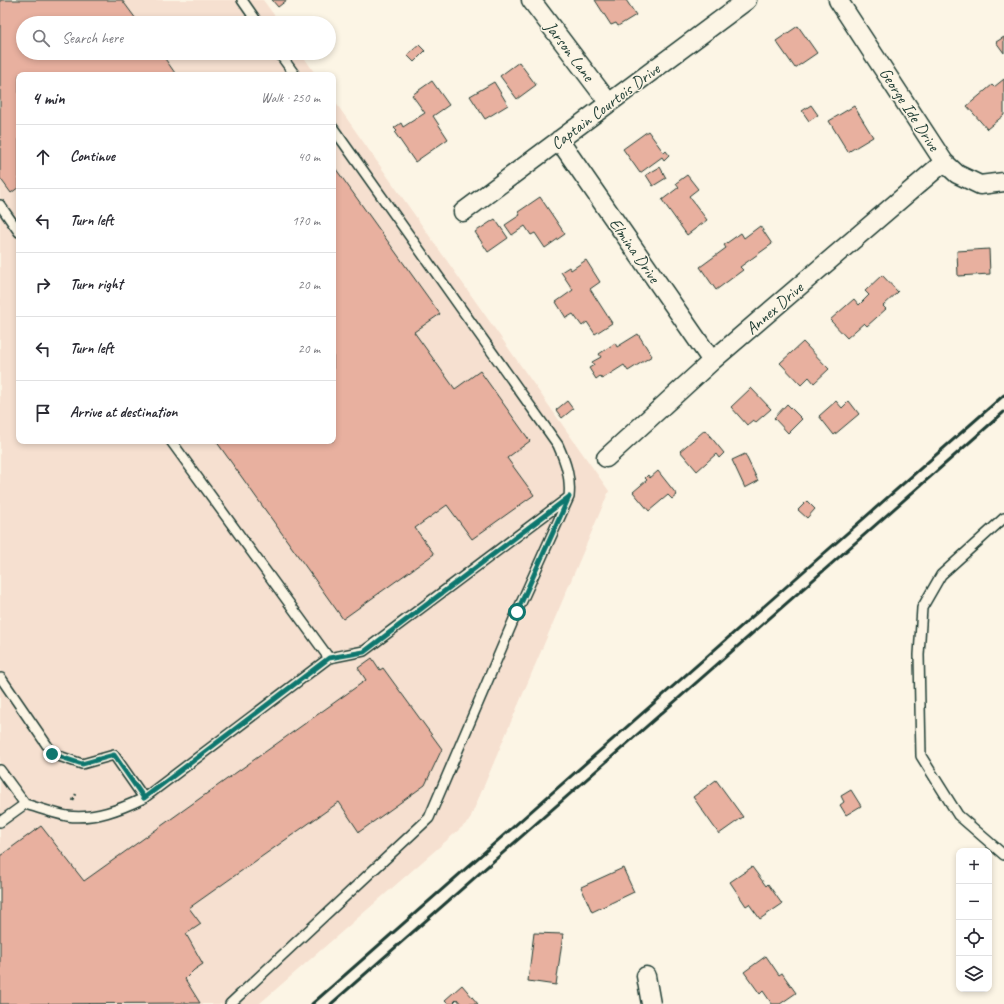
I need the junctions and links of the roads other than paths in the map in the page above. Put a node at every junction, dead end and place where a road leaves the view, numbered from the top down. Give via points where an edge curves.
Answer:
1 (242, 0) edge
2 (531, 0) edge
3 (746, 0) edge
4 (838, 0) edge
5 (253, 16) edge
6 (284, 60) edge
7 (293, 72) edge
8 (609, 103) junction
9 (336, 132) edge
10 (559, 140) junction
11 (944, 162) junction
12 (1004, 182) edge
13 (0, 205) edge
14 (463, 212) dead end
15 (16, 228) edge
16 (712, 361) junction
17 (173, 444) edge
18 (606, 458) dead end
19 (569, 497) junction
20 (1004, 518) edge
21 (329, 658) junction
22 (0, 680) edge
23 (0, 770) edge
24 (144, 798) junction
25 (25, 804) junction
26 (0, 822) edge
27 (1004, 855) edge
28 (646, 976) dead end
29 (230, 1004) edge
30 (651, 1004) edge

1 - 5 lane
2 - 8 street, Jarson Lane
3 - 8 street, Captain Courtois Drive
4 - 11 street, George Ide Drive
6 - 7 lane
8 - 10 street, Captain Courtois Drive
9 - 19 lane via 558,445 569,473
10 - 14 street, Captain Courtois Drive
10 - 16 street, Elmina Drive
11 - 12 street, George Ide Drive via 958,174 980,185
11 - 16 street, Annex Drive
13 - 15 lane
16 - 18 street, Annex Drive
17 - 21 lane
19 - 21 lane via 364,652
19 - 29 lane via 429,818
20 - 27 lane via 941,575 922,608 919,655 921,756 958,815
21 - 24 lane
22 - 24 lane via 2,678 52,754 82,764 114,755
23 - 25 lane
24 - 25 lane via 109,813 92,816 65,815
25 - 26 lane
28 - 30 street

